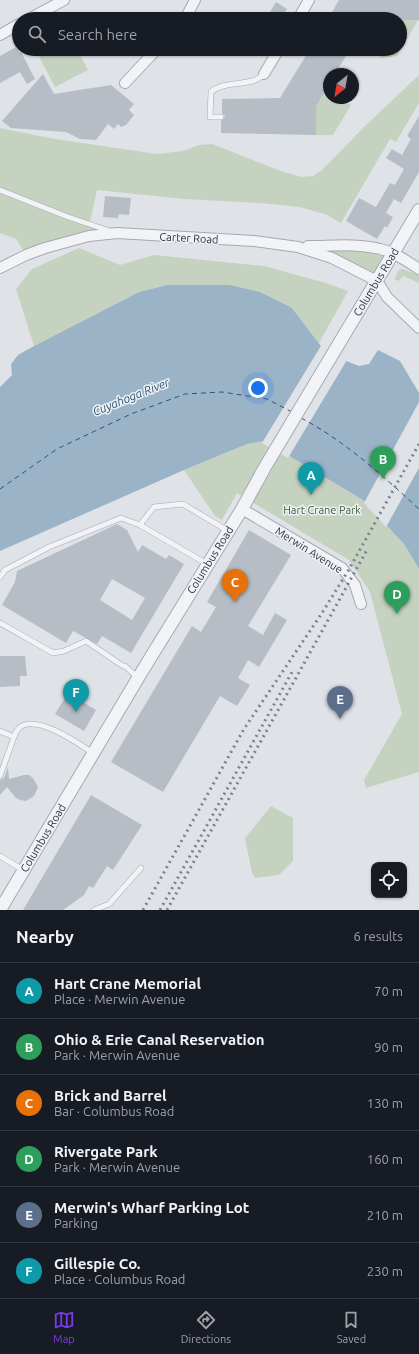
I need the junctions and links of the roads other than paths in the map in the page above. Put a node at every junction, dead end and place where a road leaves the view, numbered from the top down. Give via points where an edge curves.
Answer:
1 (194, 0) edge
2 (61, 1) edge
3 (308, 1) edge
4 (41, 12) edge
5 (188, 12) edge
6 (302, 12) edge
7 (12, 28) edge
8 (0, 35) edge
9 (150, 56) edge
10 (275, 56) edge
11 (264, 74) joint
12 (125, 83) dead end
13 (222, 117) dead end
14 (0, 190) edge
15 (419, 210) edge
16 (117, 233) junction
17 (298, 247) junction
18 (393, 254) junction
19 (0, 268) edge
20 (419, 269) edge
21 (377, 281) junction
22 (419, 328) edge
23 (242, 509) junction
24 (140, 525) junction
25 (228, 531) junction
26 (207, 564) junction
27 (0, 577) edge
28 (361, 604) dead end
29 (0, 623) edge
30 (138, 678) junction
31 (0, 730) edge
32 (14, 736) junction
33 (92, 754) junction
34 (0, 776) edge
35 (0, 856) edge
36 (142, 868) dead end
37 (24, 870) junction
38 (0, 910) edge
39 (94, 910) edge

1 - 5 street
2 - 4 street
3 - 6 street
7 - 8 street
9 - 12 street
10 - 11 street
11 - 13 lane via 253,81 221,86 211,92 210,117
14 - 16 lane
15 - 18 street, Columbus Road
16 - 17 street, Carter Road via 254,241
16 - 19 street, Carter Road via 88,236 45,248
17 - 18 street via 372,247
17 - 21 street, Carter Road via 332,258
18 - 20 street
18 - 21 street, Columbus Road
21 - 22 street via 388,297
21 - 23 street, Columbus Road
23 - 25 street, Columbus Road
23 - 28 street, Merwin Avenue via 342,568 355,585
24 - 25 lane via 154,507 183,504
24 - 26 lane
24 - 27 lane via 121,518 49,547 5,570
25 - 26 street, Columbus Road
26 - 30 street, Columbus Road
29 - 30 lane via 53,653 64,652 86,641 125,666
30 - 33 street, Columbus Road
31 - 32 lane
32 - 33 lane via 19,728 34,724 59,733
32 - 34 lane
33 - 37 street, Columbus Road
35 - 37 lane
36 - 39 lane via 109,904
37 - 38 street, Columbus Road

